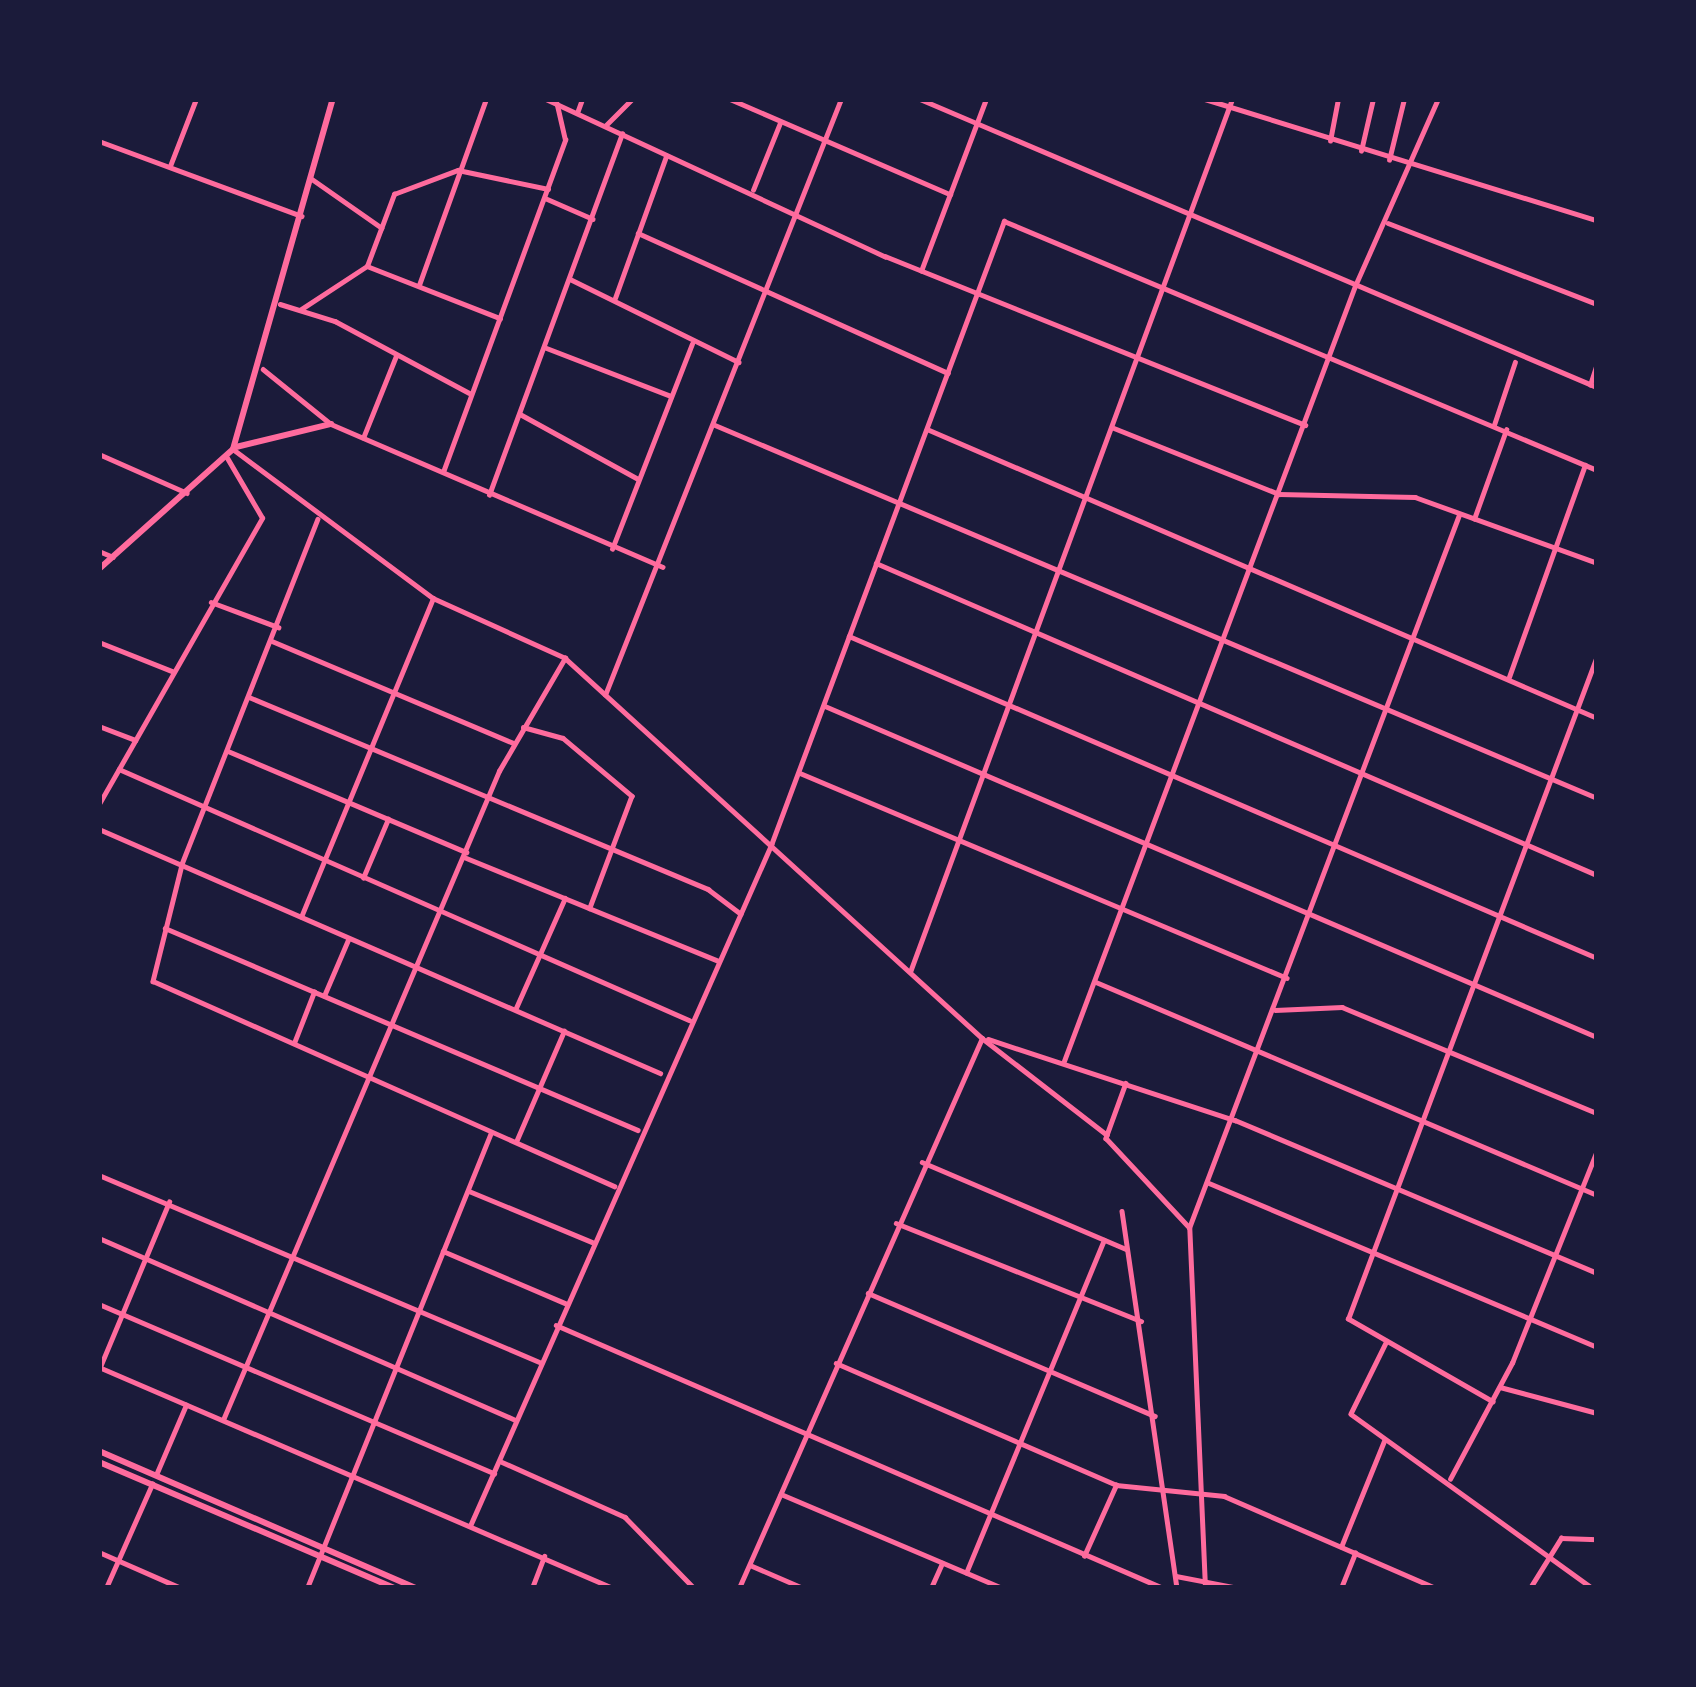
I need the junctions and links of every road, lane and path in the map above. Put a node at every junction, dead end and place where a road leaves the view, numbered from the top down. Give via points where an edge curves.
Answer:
1 (196, 99) edge
2 (333, 99) edge
3 (486, 99) edge
4 (546, 99) edge
5 (582, 99) edge
6 (632, 99) edge
7 (730, 99) edge
8 (841, 99) edge
9 (920, 99) edge
10 (986, 99) edge
11 (1204, 99) edge
12 (1232, 99) edge
13 (1338, 99) edge
14 (1373, 99) edge
15 (1404, 99) edge
16 (1438, 99) edge
17 (557, 104) junction
18 (1230, 107) junction
19 (578, 112) junction
20 (977, 122) junction
21 (780, 123) junction
22 (606, 125) junction
23 (623, 133) junction
24 (1330, 141) junction
25 (99, 142) edge
26 (825, 142) junction
27 (1361, 151) junction
28 (667, 154) junction
29 (1389, 160) junction
30 (170, 166) junction
31 (1416, 169) junction
32 (458, 170) junction
33 (312, 179) junction
34 (548, 190) junction
35 (752, 192) junction
36 (950, 194) junction
37 (545, 198) junction
38 (1195, 212) junction
39 (799, 214) junction
40 (302, 216) junction
41 (592, 219) junction
42 (1597, 220) edge
43 (1388, 223) junction
44 (382, 228) junction
45 (638, 232) junction
46 (367, 266) junction
47 (921, 271) junction
48 (570, 279) junction
49 (419, 285) junction
50 (1355, 286) junction
51 (768, 290) junction
52 (1162, 290) junction
53 (979, 293) junction
54 (615, 298) junction
55 (280, 304) junction
56 (1597, 304) edge
57 (300, 310) junction
58 (500, 318) junction
59 (692, 344) junction
60 (544, 347) junction
61 (1330, 354) junction
62 (396, 356) junction
63 (1140, 356) junction
64 (1516, 360) junction
65 (740, 362) junction
66 (1597, 364) edge
67 (263, 369) junction
68 (948, 373) junction
69 (1593, 386) edge
70 (471, 394) junction
71 (671, 396) junction
72 (520, 414) junction
73 (331, 424) junction
74 (715, 425) junction
75 (1305, 425) junction
76 (1494, 425) junction
77 (1114, 428) junction
78 (927, 429) junction
79 (1506, 430) junction
80 (363, 438) junction
81 (233, 448) junction
82 (99, 454) edge
83 (227, 458) junction
84 (1585, 465) junction
85 (1597, 470) edge
86 (442, 473) junction
87 (638, 479) junction
88 (187, 493) junction
89 (1279, 494) junction
90 (489, 495) junction
91 (1087, 500) junction
92 (899, 501) junction
93 (1459, 515) junction
94 (318, 519) junction
95 (1474, 519) junction
96 (612, 549) junction
97 (1558, 549) junction
98 (99, 551) edge
99 (112, 557) junction
100 (876, 563) junction
101 (1597, 563) edge
102 (663, 567) junction
103 (1250, 568) junction
104 (99, 569) edge
105 (1061, 569) junction
106 (434, 598) junction
107 (211, 602) junction
108 (278, 627) junction
109 (1416, 635) junction
110 (849, 636) junction
111 (1036, 636) junction
112 (1224, 638) junction
113 (272, 641) junction
114 (99, 642) edge
115 (1597, 656) edge
116 (565, 658) junction
117 (172, 671) junction
118 (1509, 677) junction
119 (395, 690) junction
120 (605, 695) junction
121 (249, 697) junction
122 (1011, 703) junction
123 (1200, 703) junction
124 (825, 706) junction
125 (1388, 710) junction
126 (1579, 710) junction
127 (1597, 718) edge
128 (99, 726) edge
129 (521, 727) junction
130 (135, 740) junction
131 (513, 743) junction
132 (371, 748) junction
133 (227, 750) junction
134 (119, 769) junction
135 (800, 772) junction
136 (1174, 773) junction
137 (1364, 773) junction
138 (984, 775) junction
139 (1551, 776) junction
140 (1597, 797) edge
141 (487, 799) junction
142 (349, 802) junction
143 (99, 804) edge
144 (204, 808) junction
145 (388, 819) junction
146 (99, 829) edge
147 (959, 840) junction
148 (1147, 844) junction
149 (1338, 844) junction
150 (1525, 844) junction
151 (771, 845) junction
152 (612, 851) junction
153 (465, 855) junction
154 (325, 861) junction
155 (182, 865) junction
156 (1597, 875) edge
157 (363, 878) junction
158 (565, 898) junction
159 (590, 908) junction
160 (1122, 910) junction
161 (441, 913) junction
162 (742, 914) junction
163 (1310, 916) junction
164 (1499, 916) junction
165 (301, 917) junction
166 (165, 928) junction
167 (349, 938) junction
168 (540, 954) junction
169 (1597, 958) edge
170 (718, 961) junction
171 (419, 968) junction
172 (910, 972) junction
173 (1287, 978) junction
174 (1096, 982) junction
175 (1475, 982) junction
176 (314, 992) junction
177 (324, 996) junction
178 (515, 1010) junction
179 (1275, 1010) junction
180 (689, 1019) junction
181 (395, 1024) junction
182 (564, 1031) junction
183 (1597, 1037) edge
184 (982, 1038) junction
185 (293, 1044) junction
186 (1451, 1049) junction
187 (1260, 1051) junction
188 (1064, 1061) junction
189 (663, 1074) junction
190 (371, 1079) junction
191 (1126, 1084) junction
192 (540, 1089) junction
193 (1597, 1113) edge
194 (1235, 1120) junction
195 (1426, 1120) junction
196 (638, 1130) junction
197 (491, 1133) junction
198 (1107, 1135) junction
199 (516, 1144) junction
200 (1597, 1151) edge
201 (922, 1162) junction
202 (99, 1175) edge
203 (1209, 1183) junction
204 (615, 1186) junction
205 (1399, 1189) junction
206 (1582, 1189) junction
207 (467, 1191) junction
208 (1597, 1195) edge
209 (169, 1202) junction
210 (1122, 1211) dead end
211 (896, 1223) junction
212 (1189, 1228) junction
213 (99, 1238) edge
214 (1104, 1240) junction
215 (592, 1242) junction
216 (441, 1250) junction
217 (1126, 1250) junction
218 (296, 1254) junction
219 (1373, 1255) junction
220 (1556, 1256) junction
221 (145, 1257) junction
222 (1597, 1273) edge
223 (867, 1292) junction
224 (1081, 1298) junction
225 (565, 1303) junction
226 (99, 1304) edge
227 (416, 1308) junction
228 (271, 1311) junction
229 (122, 1313) junction
230 (1141, 1321) junction
231 (1530, 1322) junction
232 (556, 1325) junction
233 (1387, 1341) junction
234 (1597, 1346) edge
235 (539, 1362) junction
236 (392, 1364) junction
237 (836, 1364) junction
238 (247, 1366) junction
239 (99, 1367) edge
240 (1051, 1373) junction
241 (1500, 1388) junction
242 (1493, 1402) junction
243 (186, 1405) junction
244 (1597, 1413) edge
245 (1155, 1416) junction
246 (370, 1419) junction
247 (223, 1420) junction
248 (515, 1420) junction
249 (806, 1433) junction
250 (1384, 1442) junction
251 (1023, 1445) junction
252 (99, 1451) edge
253 (500, 1461) junction
254 (99, 1462) edge
255 (494, 1473) junction
256 (156, 1475) junction
257 (347, 1475) junction
258 (1448, 1481) junction
259 (152, 1484) junction
260 (1116, 1485) junction
261 (1199, 1489) junction
262 (1168, 1491) junction
263 (781, 1494) junction
264 (992, 1519) junction
265 (470, 1526) junction
266 (1597, 1539) edge
267 (1340, 1547) junction
268 (1550, 1548) junction
269 (99, 1552) edge
270 (320, 1553) junction
271 (1355, 1553) junction
272 (544, 1556) junction
273 (1084, 1556) junction
274 (118, 1560) junction
275 (942, 1563) junction
276 (750, 1565) junction
277 (966, 1573) junction
278 (1177, 1576) junction
279 (1204, 1576) junction
280 (106, 1588) edge
281 (182, 1588) edge
282 (307, 1588) edge
283 (394, 1588) edge
284 (416, 1588) edge
285 (532, 1588) edge
286 (613, 1588) edge
287 (694, 1588) edge
288 (739, 1588) edge
289 (803, 1588) edge
290 (931, 1588) edge
291 (1002, 1588) edge
292 (1163, 1588) edge
293 (1177, 1588) edge
294 (1204, 1588) edge
295 (1239, 1588) edge
296 (1341, 1588) edge
297 (1436, 1588) edge
298 (1530, 1588) edge
299 (1592, 1588) edge

1 - 30 street
2 - 33 street
3 - 32 street
4 - 17 street
5 - 19 street
6 - 22 street
7 - 21 street
8 - 26 street
9 - 20 street
10 - 20 street
11 - 18 street
12 - 18 street
13 - 24 street
14 - 27 street
15 - 29 street
16 - 31 street
17 - 19 street
17 - 34 street via 565,140
18 - 24 street
18 - 38 street
19 - 22 street
20 - 36 street
20 - 38 street
21 - 26 street
21 - 35 street
22 - 23 street
23 - 28 street
23 - 41 street
24 - 27 street
25 - 30 street
26 - 36 street
26 - 39 street
27 - 29 street
28 - 35 street
28 - 45 street
29 - 31 street
30 - 40 street
31 - 42 street
31 - 43 street
32 - 34 street
32 - 44 street via 392,195
32 - 49 street
33 - 40 street
33 - 44 street
34 - 37 street
35 - 39 street
36 - 47 street
37 - 41 street
37 - 58 street
38 - 50 street
38 - 52 street
39 - 47 street
39 - 51 street
40 - 55 street
41 - 48 street
43 - 50 street
43 - 56 street
44 - 46 street
45 - 51 street
45 - 54 street
46 - 49 street
46 - 57 street
47 - 53 street
48 - 54 street
48 - 60 street
49 - 58 street
50 - 61 street
50 - 64 street
51 - 65 street
51 - 68 street
52 - 53 street via 1004,221
52 - 61 street
52 - 63 street
53 - 63 street
53 - 68 street
54 - 59 street
55 - 57 street
55 - 67 street
57 - 62 street
58 - 70 street
59 - 65 street
59 - 71 street
60 - 71 street
60 - 72 street
61 - 75 street
61 - 76 street
62 - 70 street
62 - 80 street
63 - 75 street
63 - 77 street
64 - 69 street
64 - 76 street
65 - 74 street
66 - 69 street
67 - 73 street
67 - 81 street
68 - 78 street
70 - 86 street
71 - 87 street
72 - 87 street
72 - 90 street
73 - 80 street
73 - 81 street
74 - 92 street
74 - 102 street
75 - 89 street
76 - 79 street
77 - 89 street
77 - 91 street
78 - 91 street
78 - 92 street
79 - 84 street
79 - 95 street
80 - 86 street
81 - 83 street
81 - 94 street
82 - 88 street
83 - 88 street
83 - 107 street via 262,518
84 - 85 street
84 - 97 street
86 - 90 street
87 - 96 street
88 - 99 street
89 - 93 street via 1406,496
89 - 103 street
90 - 96 street
91 - 103 street
91 - 105 street
92 - 100 street
92 - 105 street
93 - 95 street
93 - 109 street
94 - 106 street
94 - 108 street
95 - 97 street
96 - 102 street
97 - 101 street
97 - 118 street
98 - 99 street
99 - 104 street
100 - 110 street
100 - 111 street
102 - 120 street
103 - 109 street
103 - 112 street
105 - 111 street
105 - 112 street
106 - 116 street
106 - 119 street
107 - 108 street
107 - 117 street
108 - 113 street
109 - 118 street
109 - 125 street
110 - 122 street
110 - 124 street
111 - 122 street
111 - 123 street
112 - 123 street
112 - 125 street
113 - 119 street
113 - 121 street
114 - 117 street
115 - 126 street
116 - 120 street
116 - 129 street
117 - 130 street
118 - 126 street
119 - 131 street
119 - 132 street
120 - 151 street
121 - 132 street
121 - 133 street
122 - 136 street
122 - 138 street
123 - 136 street
123 - 137 street
124 - 135 street
124 - 138 street
125 - 137 street
125 - 139 street
126 - 127 street
126 - 139 street
128 - 130 street
129 - 131 street
129 - 152 street via 563,738 629,792
130 - 134 street
131 - 141 street
132 - 141 street
132 - 142 street
133 - 142 street
133 - 144 street
134 - 143 street
134 - 144 street
135 - 147 street
135 - 151 street
136 - 148 street
136 - 149 street
137 - 149 street
137 - 150 street
138 - 147 street
138 - 148 street
139 - 140 street
139 - 150 street
141 - 152 street
141 - 153 street
142 - 145 street
142 - 154 street
144 - 154 street
144 - 155 street
145 - 153 street
145 - 157 street
146 - 155 street
147 - 160 street
147 - 172 street
148 - 160 street
148 - 163 street
149 - 163 street
149 - 164 street
150 - 156 street
150 - 164 street
151 - 162 street
151 - 172 street
152 - 159 street
152 - 162 street
153 - 158 street
153 - 161 street
154 - 157 street
154 - 165 street
155 - 165 street
155 - 166 street
157 - 161 street
158 - 159 street
158 - 168 street
159 - 170 street
160 - 173 street
160 - 174 street
161 - 168 street
161 - 171 street
162 - 170 street
163 - 173 street
163 - 175 street
164 - 169 street
164 - 175 street
165 - 167 street
166 - 176 street
166 - 185 street via 153,981
167 - 171 street
167 - 177 street
168 - 178 street
168 - 180 street
170 - 180 street
171 - 178 street
171 - 181 street
172 - 184 street
173 - 179 street
174 - 187 street
174 - 188 street
175 - 183 street
175 - 186 street
176 - 177 street
176 - 185 street
177 - 181 street
178 - 182 street
179 - 186 street via 1342,1007
179 - 187 street
180 - 189 street
181 - 190 street
181 - 192 street
182 - 189 street
182 - 192 street
184 - 188 street
184 - 198 street
184 - 201 street
185 - 190 street
186 - 193 street
186 - 195 street
187 - 194 street
187 - 195 street
188 - 191 street
189 - 196 street
190 - 197 street
190 - 218 street
191 - 194 street
191 - 198 street
192 - 196 street
192 - 199 street
194 - 203 street
194 - 205 street
195 - 205 street
195 - 206 street
196 - 204 street
197 - 199 street
197 - 207 street
198 - 212 street
199 - 204 street
200 - 206 street
201 - 211 street
201 - 214 street
202 - 209 street
203 - 212 street
203 - 219 street
204 - 215 street
205 - 219 street
205 - 220 street
206 - 208 street
206 - 220 street
207 - 215 street
207 - 216 street
209 - 218 street
209 - 221 street
210 - 217 street
211 - 223 street
211 - 224 street
212 - 261 street
213 - 221 street
214 - 217 street
214 - 224 street
215 - 225 street
216 - 225 street
216 - 227 street
217 - 230 street
218 - 227 street
218 - 228 street
219 - 231 street
219 - 233 street via 1348,1319
220 - 222 street
220 - 231 street
221 - 228 street
221 - 229 street
223 - 237 street
223 - 240 street
224 - 230 street
224 - 240 street
225 - 232 street
226 - 229 street
227 - 235 street
227 - 236 street
228 - 236 street
228 - 238 street
229 - 238 street
229 - 239 street
230 - 245 street
231 - 234 street
231 - 241 street
232 - 235 street
232 - 249 street
233 - 242 street
233 - 250 street via 1351,1414
235 - 248 street
236 - 246 street
236 - 248 street
237 - 249 street
237 - 251 street
238 - 246 street
238 - 247 street
239 - 243 street
240 - 245 street
240 - 251 street
241 - 242 street
241 - 244 street
242 - 258 street
243 - 247 street
243 - 256 street
245 - 262 street
246 - 255 street
246 - 257 street
247 - 257 street
248 - 253 street
249 - 263 street
249 - 264 street
250 - 258 street
250 - 267 street
251 - 260 street
251 - 264 street
252 - 256 street
253 - 255 street
253 - 287 street via 617,1511
254 - 259 street
255 - 265 street
256 - 270 street
257 - 265 street
257 - 270 street
258 - 268 street via 1464,1502
259 - 270 street
259 - 274 street
260 - 262 street
260 - 273 street
261 - 262 street
261 - 267 street
261 - 279 street
262 - 278 street
263 - 275 street
263 - 276 street
264 - 273 street
264 - 277 street
265 - 272 street
266 - 268 street
267 - 271 street
268 - 298 street
268 - 299 street
269 - 274 street
270 - 282 street
270 - 283 street
270 - 284 street
271 - 296 street
271 - 297 street
272 - 285 street
272 - 286 street
273 - 292 street
274 - 280 street
274 - 281 street
275 - 277 street
275 - 290 street
276 - 288 street
276 - 289 street
277 - 291 street
278 - 279 street
278 - 293 street
279 - 294 street
279 - 295 street

